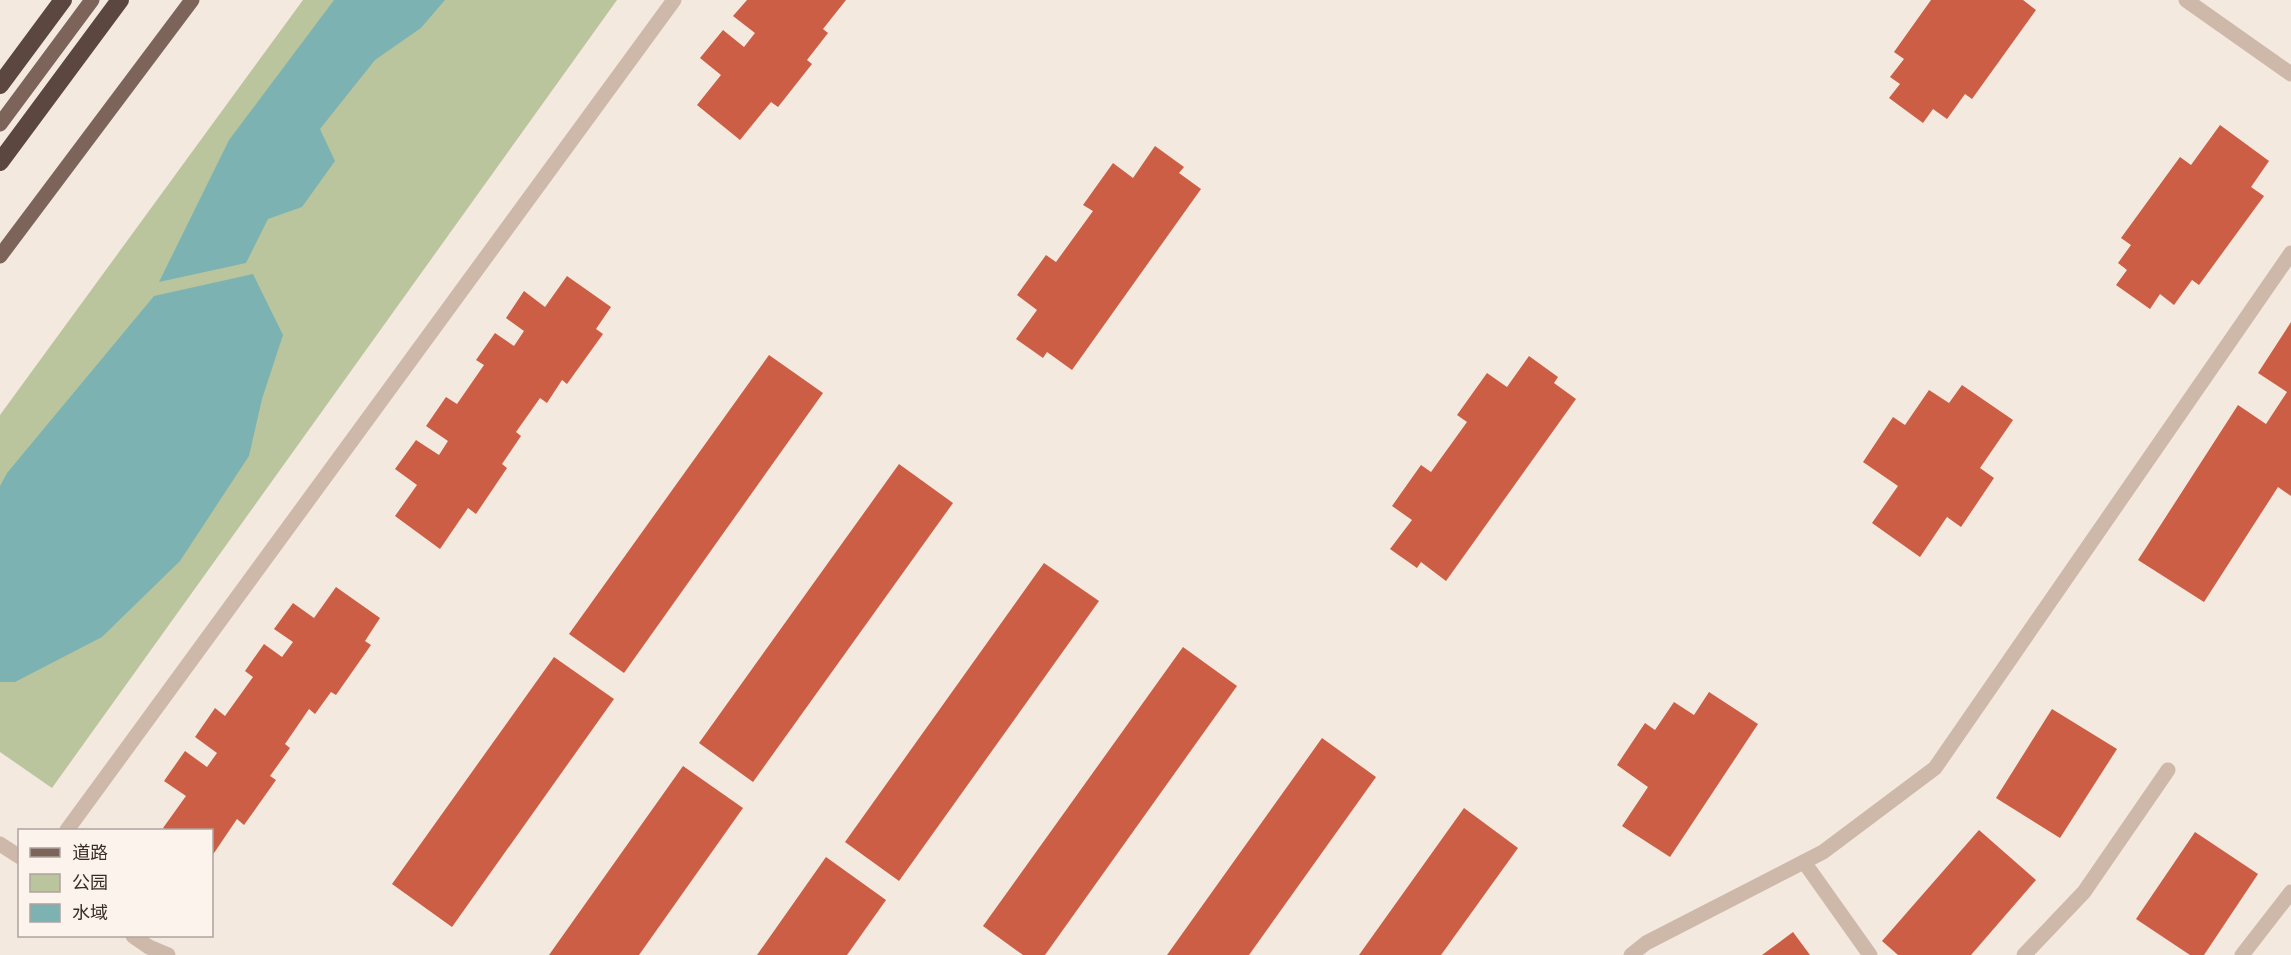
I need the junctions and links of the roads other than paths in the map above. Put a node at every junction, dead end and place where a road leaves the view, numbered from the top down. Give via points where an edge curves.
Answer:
1 (63, 0) edge
2 (92, 0) edge
3 (120, 0) edge
4 (192, 0) edge
5 (674, 0) edge
6 (2186, 0) edge
7 (2291, 74) edge
8 (0, 85) edge
9 (0, 124) edge
10 (0, 162) edge
11 (2291, 253) edge
12 (0, 256) edge
13 (2168, 770) dead end
14 (68, 829) edge
15 (0, 844) edge
16 (18, 856) edge
17 (1804, 862) junction
18 (2291, 892) edge
19 (134, 937) edge
20 (168, 955) edge
21 (1631, 955) edge
22 (1870, 955) edge
23 (2024, 955) edge
24 (2242, 955) edge

1 - 8 highway
2 - 9 main road
3 - 10 highway
4 - 12 main road
5 - 14 street
6 - 7 street
11 - 17 street via 1935,768
13 - 23 street via 2084,892
15 - 16 street
17 - 21 street via 1646,943
17 - 22 street
18 - 24 street
19 - 20 street

